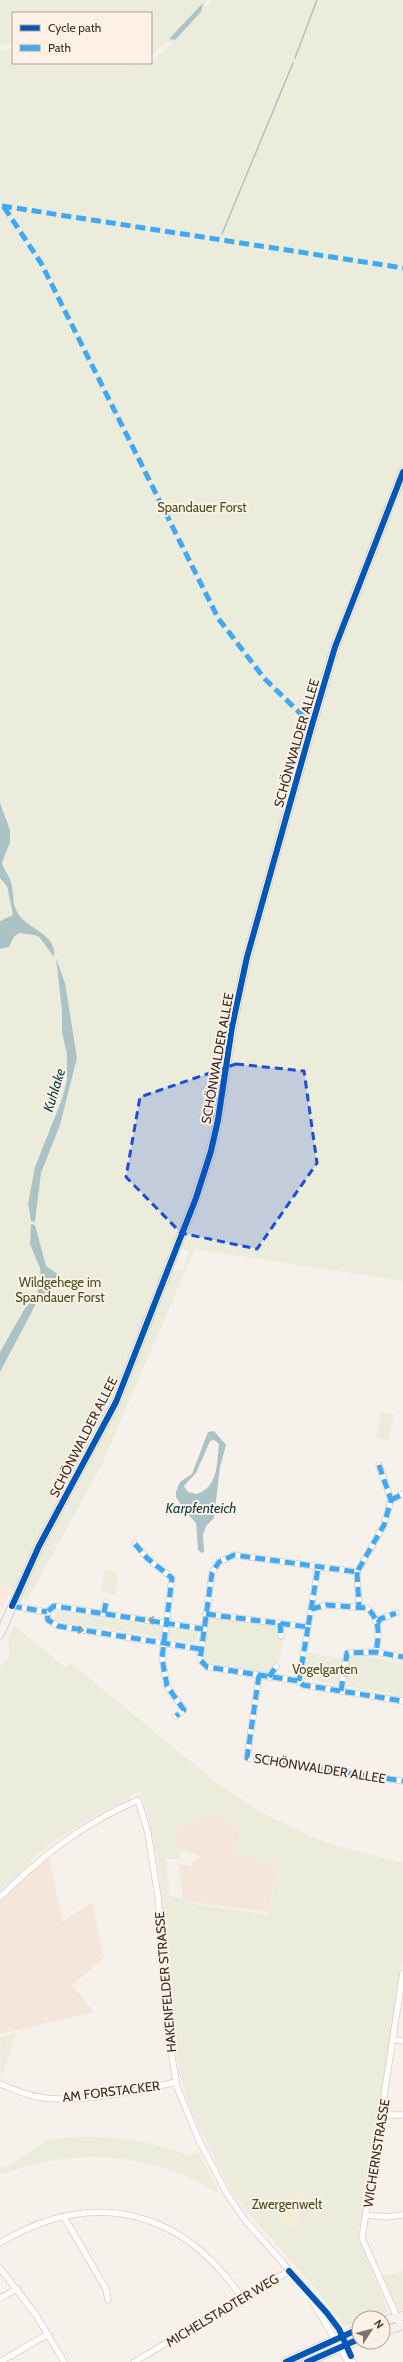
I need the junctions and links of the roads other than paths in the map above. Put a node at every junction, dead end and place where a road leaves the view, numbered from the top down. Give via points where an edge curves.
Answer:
1 (403, 472) edge
2 (379, 1465) dead end
3 (403, 1494) edge
4 (391, 1500) junction
5 (135, 1544) dead end
6 (318, 1568) junction
7 (357, 1572) junction
8 (106, 1602) dead end
9 (12, 1606) junction
10 (359, 1607) junction
11 (311, 1609) junction
12 (47, 1612) junction
13 (104, 1613) junction
14 (396, 1613) dead end
15 (206, 1614) junction
16 (167, 1623) junction
17 (280, 1623) junction
18 (378, 1623) junction
19 (308, 1627) junction
20 (203, 1629) junction
21 (0, 1634) edge
22 (281, 1636) dead end
23 (164, 1643) junction
24 (200, 1649) junction
25 (376, 1652) junction
26 (403, 1656) edge
27 (276, 1667) dead end
28 (259, 1675) junction
29 (269, 1677) junction
30 (299, 1681) junction
31 (342, 1691) junction
32 (403, 1701) edge
33 (176, 1716) dead end
34 (403, 1781) edge
35 (0, 1896) edge
36 (403, 1973) edge
37 (393, 2039) junction
38 (403, 2040) edge
39 (176, 2082) junction
40 (0, 2084) edge
41 (382, 2115) junction
42 (403, 2115) edge
43 (366, 2215) junction
44 (403, 2215) edge
45 (64, 2217) junction
46 (0, 2243) edge
47 (0, 2268) edge
48 (289, 2270) junction
49 (16, 2289) junction
50 (0, 2298) edge
51 (242, 2298) junction
52 (108, 2300) dead end
53 (400, 2316) edge
54 (402, 2326) edge
55 (391, 2329) edge
56 (351, 2332) edge
57 (48, 2334) junction
58 (339, 2337) junction
59 (351, 2342) edge
60 (343, 2345) junction
61 (0, 2362) edge
62 (64, 2362) edge
63 (134, 2362) edge
64 (286, 2362) edge
65 (307, 2362) edge
66 (348, 2362) edge
67 (353, 2362) edge

1 - 9 main road, SCHÖNWALDER ALLEE via 335,647 314,718 247,956 232,1027 218,1120 196,1198 116,1402 39,1546
2 - 4 street
3 - 4 street
4 - 7 street via 384,1524
5 - 16 street via 147,1558 172,1578
6 - 7 street
6 - 11 street
6 - 15 street via 234,1555 227,1557 217,1564 212,1573
7 - 10 street
8 - 13 street
9 - 12 street
9 - 21 main road, SCHÖNWALDER ALLEE
10 - 11 street via 327,1605
10 - 18 street via 367,1608
11 - 19 street
12 - 13 street via 54,1606
12 -> 23 street via 48,1620 58,1626
16 -> 13 street
14 - 18 street via 380,1619
15 - 17 street
15 - 20 street
16 - 20 street
16 - 23 street
17 - 19 street
17 - 22 street
18 - 25 street
19 - 30 street
20 - 24 street
23 - 24 street
23 - 33 street via 162,1658 165,1681 184,1710
24 - 28 street via 200,1660 205,1666
25 - 26 street
25 - 31 street via 348,1653
27 - 29 street
28 - 29 street
28 - 34 street, SCHÖNWALDER ALLEE via 247,1758
29 - 30 street
30 - 31 street via 303,1685
31 - 32 street
35 - 39 street, HAKENFELDER STRASSE via 62,1841 91,1822 138,1800 148,1833 158,1897
36 - 37 street, WICHERNSTRASSE
37 - 38 street
37 - 41 street, WICHERNSTRASSE
39 - 40 street, AM FORSTACKER via 119,2093 64,2098 29,2095
39 - 48 street, HAKENFELDER STRASSE via 198,2138 227,2194 245,2220
41 - 42 street
41 - 43 street, WICHERNSTRASSE
43 - 44 street
43 - 53 street, WICHERNSTRASSE via 362,2238 364,2244
45 - 46 street via 33,2226
45 - 51 street via 96,2212 123,2214 170,2230 211,2258
45 - 52 street via 106,2289
47 - 49 street
48 - 51 street, MICHELSTADTER WEG
48 - 58 street, HAKENFELDER STRASSE via 327,2313
49 - 50 street
49 - 57 street
51 - 63 street, MICHELSTADTER WEG
53 - 54 street, WICHERNSTRASSE
54 - 55 main road
56 - 58 main road
57 - 61 street
57 - 62 street
58 - 60 street, HAKENFELDER STRASSE
58 - 64 main road
59 - 60 main road
60 - 65 main road
60 - 66 street
60 - 67 street

